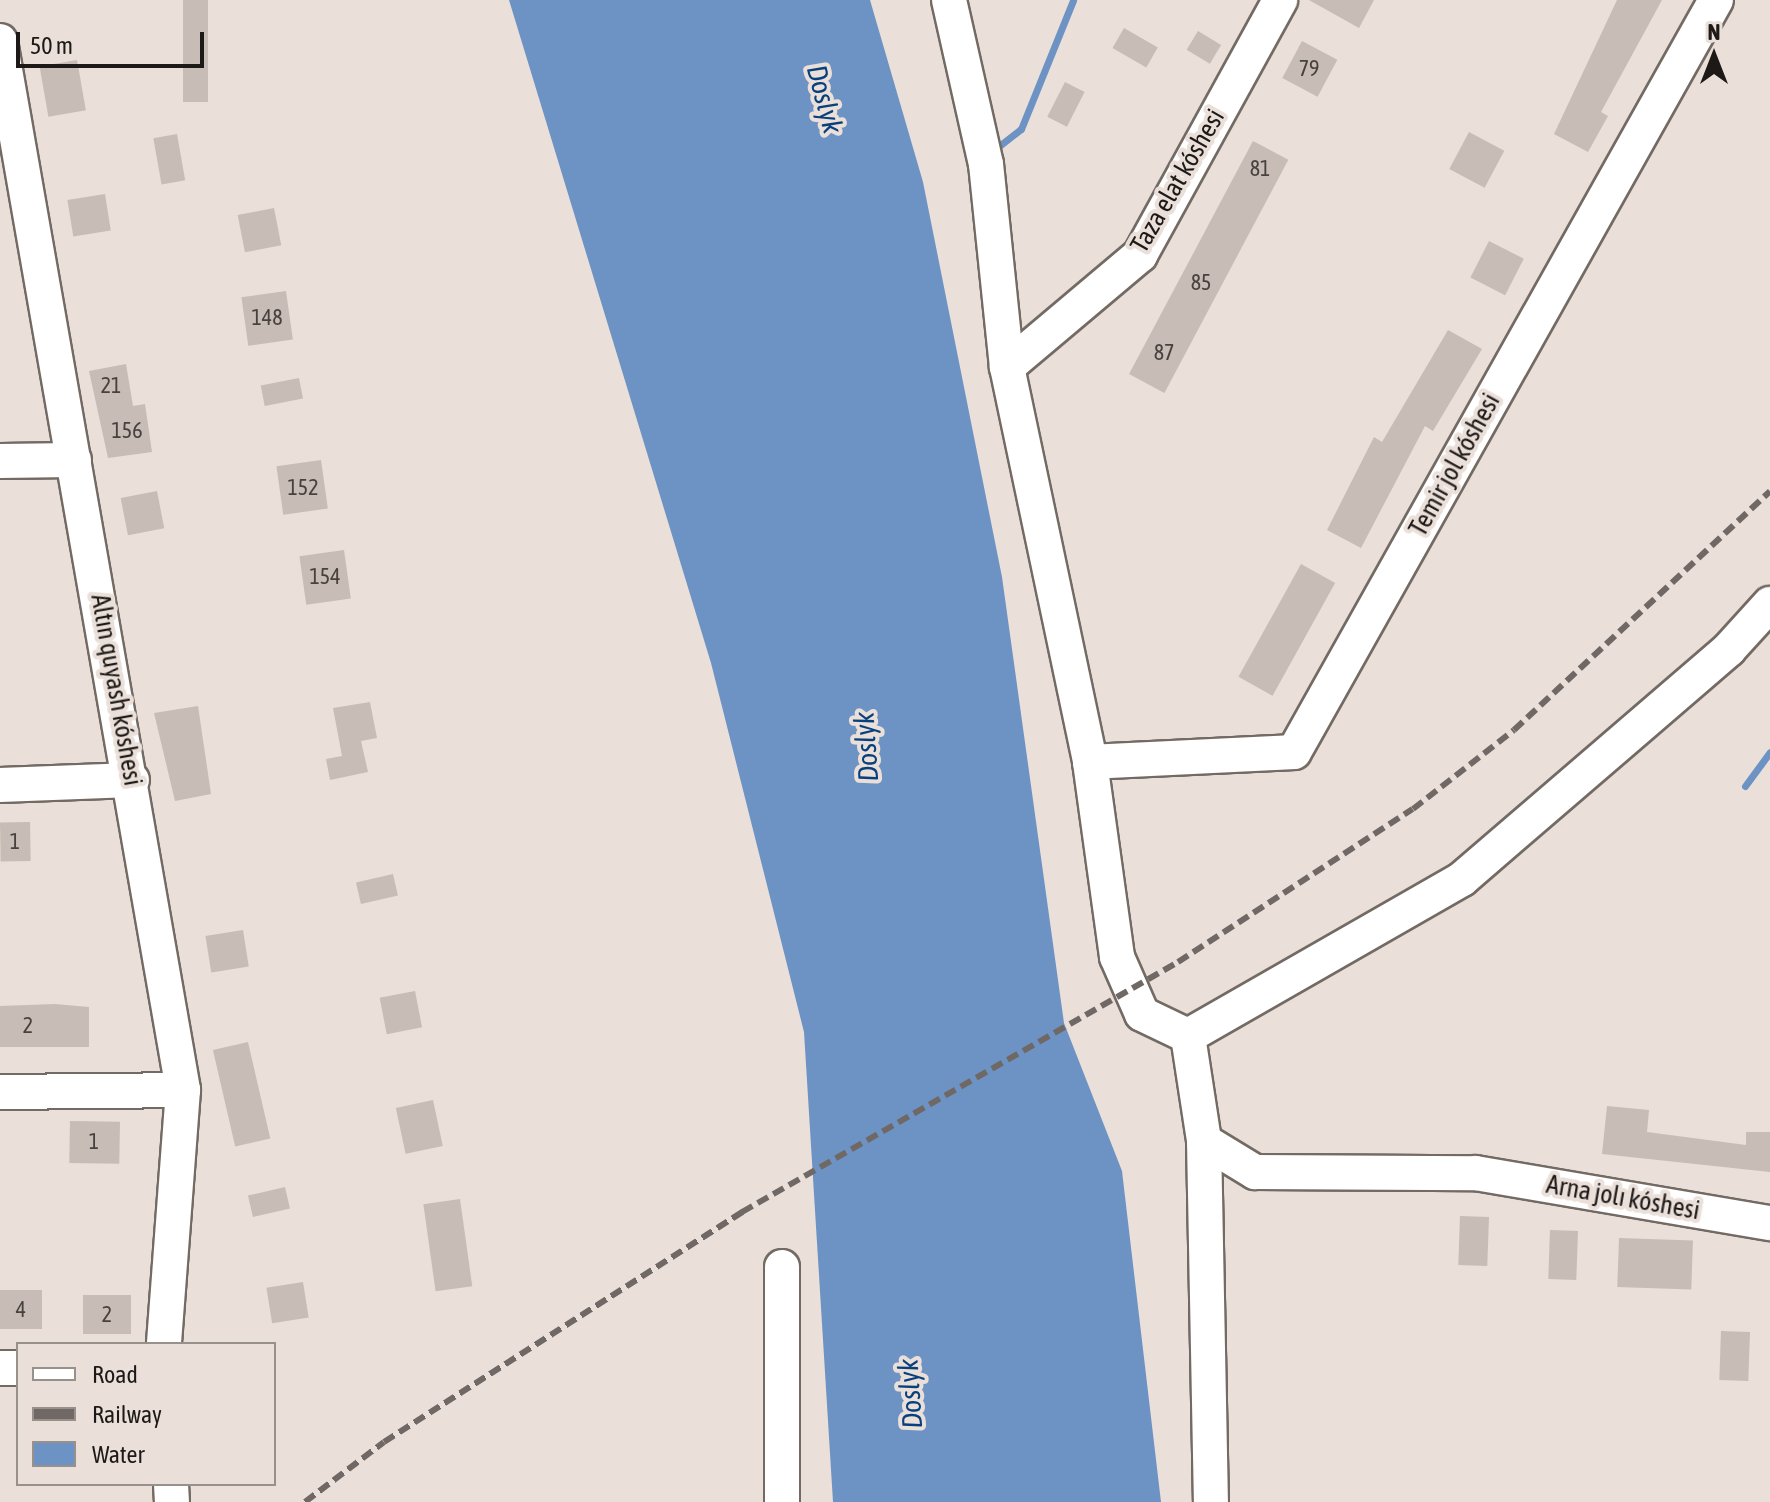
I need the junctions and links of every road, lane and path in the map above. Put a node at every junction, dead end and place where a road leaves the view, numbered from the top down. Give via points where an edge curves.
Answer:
1 (949, 0) edge
2 (1280, 0) edge
3 (1716, 0) edge
4 (0, 41) edge
5 (6, 103) edge
6 (1007, 367) junction
7 (74, 460) junction
8 (0, 461) edge
9 (1770, 604) edge
10 (1090, 762) junction
11 (132, 780) junction
12 (0, 785) edge
13 (1188, 1036) junction
14 (183, 1090) junction
15 (0, 1092) edge
16 (1204, 1141) junction
17 (1770, 1223) edge
18 (782, 1267) dead end
19 (164, 1342) edge
20 (782, 1502) edge
21 (1211, 1502) edge

1 - 6 street via 986,164
2 - 6 street, Taza elat kóshesi via 1140,255
3 - 10 street, Temir jol kóshesi via 1294,752
4 - 5 street, Altın quyash kóshesi
5 - 7 street, Altın quyash kóshesi
6 - 10 street
7 - 8 street
7 - 11 street, Altın quyash kóshesi
9 - 13 street via 1729,649 1462,879
10 - 13 street via 1117,957 1142,1014
11 - 12 street
11 - 14 street, Altın quyash kóshesi
13 - 16 street
14 - 15 street
14 - 19 street, Altın quyash kóshesi
16 - 17 street, Arna jolı kóshesi via 1255,1172 1476,1173
16 - 21 street
18 - 20 street

